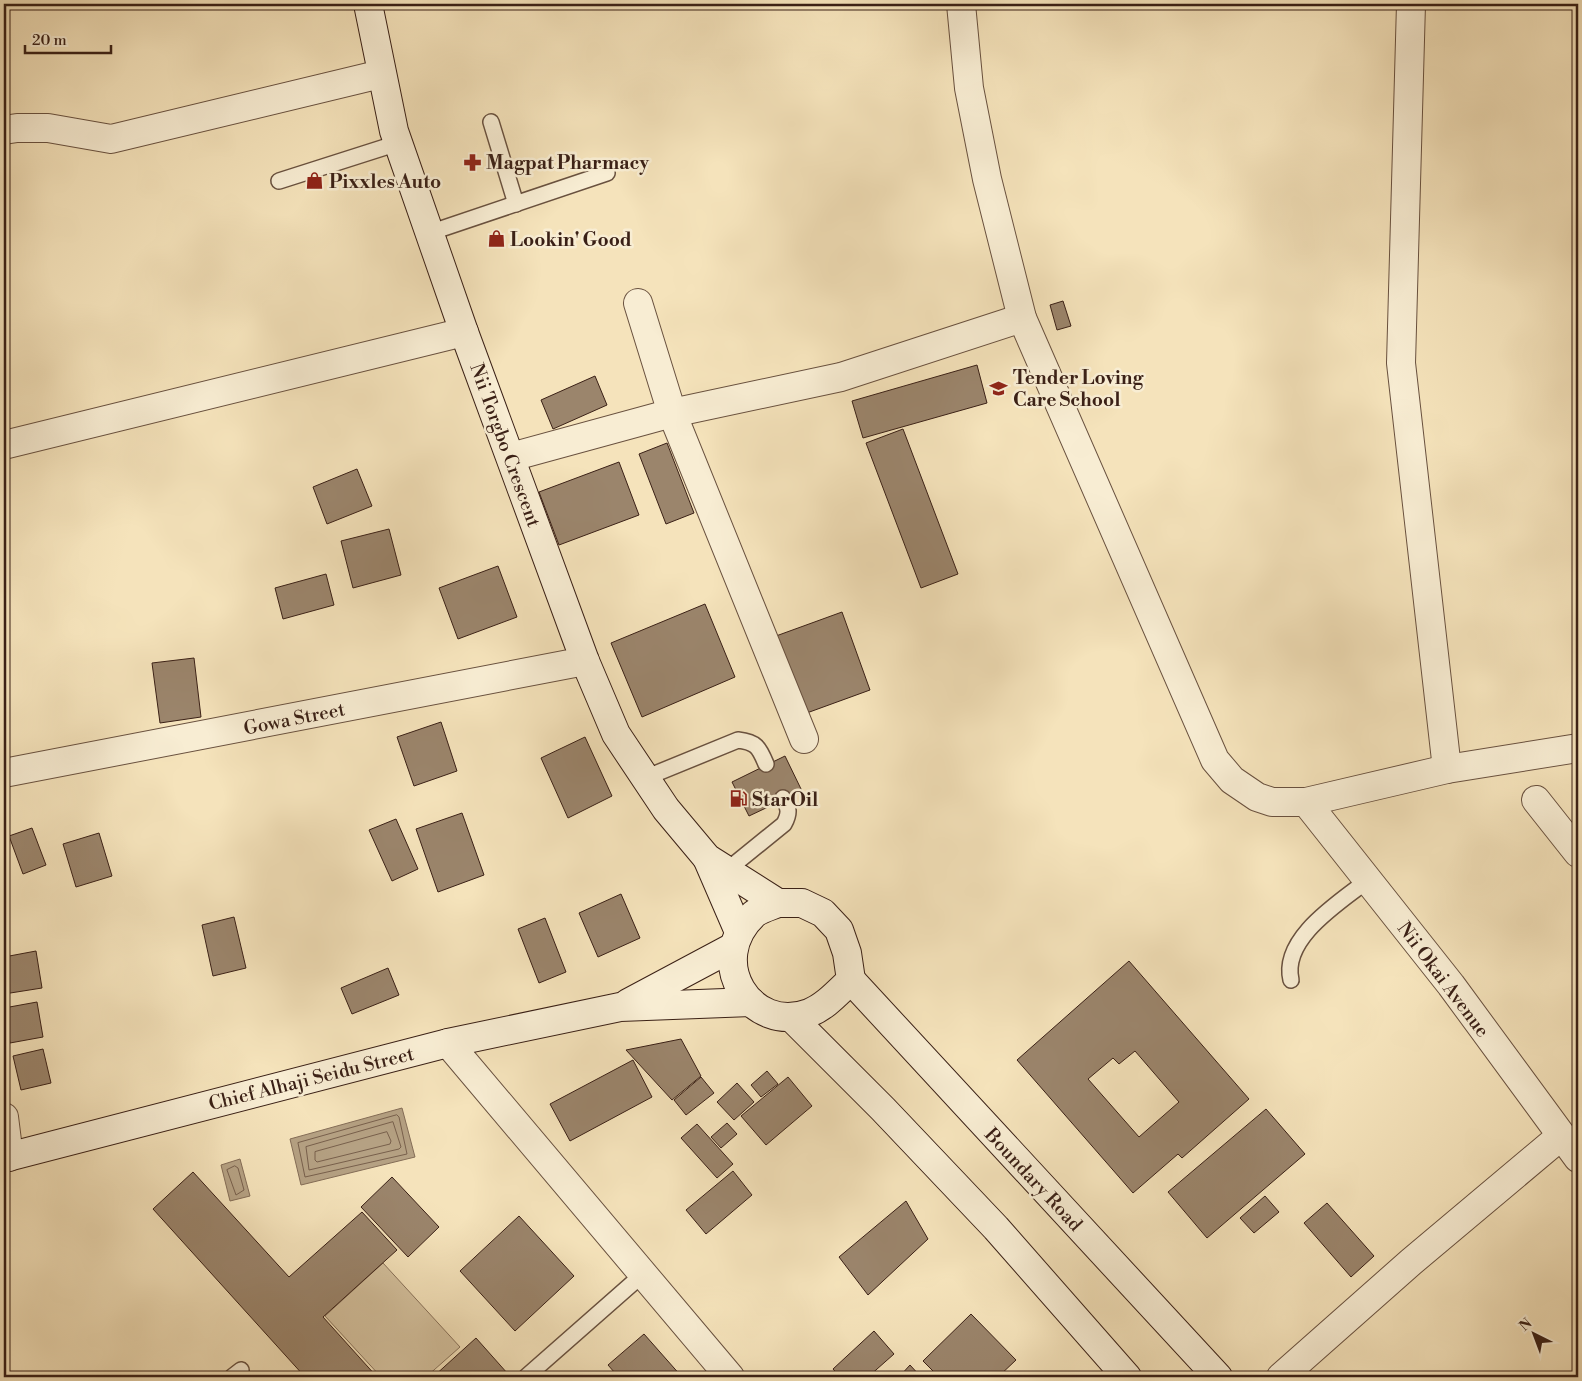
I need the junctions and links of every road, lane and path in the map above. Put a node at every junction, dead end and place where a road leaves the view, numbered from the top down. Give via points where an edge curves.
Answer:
1 (961, 4) edge
2 (1411, 4) edge
3 (372, 5) edge
4 (381, 74) junction
5 (491, 122) dead end
6 (4, 130) edge
7 (398, 144) junction
8 (607, 173) dead end
9 (279, 181) dead end
10 (516, 204) junction
11 (429, 233) junction
12 (638, 303) dead end
13 (1022, 318) junction
14 (464, 332) junction
15 (672, 413) junction
16 (4, 445) edge
17 (511, 456) junction
18 (585, 661) junction
19 (804, 739) dead end
20 (1578, 748) edge
21 (766, 764) dead end
22 (1447, 769) junction
23 (4, 773) edge
24 (645, 778) junction
25 (783, 798) dead end
26 (1536, 800) dead end
27 (1306, 802) junction
28 (1578, 854) edge
29 (716, 864) junction
30 (1368, 880) junction
31 (778, 903) junction
32 (736, 939) junction
33 (851, 980) junction
34 (1291, 980) dead end
35 (751, 1002) junction
36 (620, 1007) junction
37 (791, 1017) junction
38 (448, 1043) junction
39 (4, 1117) edge
40 (1561, 1136) junction
41 (6, 1157) edge
42 (1578, 1158) edge
43 (643, 1274) junction
44 (526, 1377) edge
45 (730, 1377) edge
46 (1127, 1377) edge
47 (1218, 1377) edge
48 (1281, 1377) edge

1 - 13 street via 969,88 983,161
2 - 22 street via 1401,363
3 - 4 street, Nii Torgbo Crescent
4 - 6 street via 111,139 48,128
4 - 7 street, Nii Torgbo Crescent
5 - 10 lane
7 - 9 lane
7 - 11 street, Nii Torgbo Crescent
8 - 10 lane
10 - 11 lane
11 - 14 street, Nii Torgbo Crescent
12 - 15 street
13 - 15 street via 841,377
13 - 27 street via 1215,760 1232,780 1257,797 1272,802
14 - 16 street
14 - 17 street, Nii Torgbo Crescent
15 - 17 street
15 - 19 street
17 - 18 street, Nii Torgbo Crescent
18 - 23 street, Gowa Street
18 - 24 street, Nii Torgbo Crescent via 616,734
20 - 22 street
21 - 24 lane via 760,750 751,741 738,740
22 - 27 street
24 - 29 street, Nii Torgbo Crescent via 666,809
25 - 29 lane via 788,808 784,824
26 - 28 street
27 - 30 street, Nii Okai Avenue
29 - 31 street
29 - 32 street
30 - 34 lane via 1321,917 1297,941 1289,972
30 - 40 street, Nii Okai Avenue
31 - 32 street via 756,913
31 - 33 street via 809,906 823,913 840,930
32 - 35 street via 732,967 738,986
32 - 36 street, Chief Alhaji Seidu Street
33 - 37 street via 823,1006 808,1014
33 - 47 street, Boundary Road
35 - 36 street, Chief Alhaji Seidu Street
35 - 37 street via 770,1013
36 - 38 street, Chief Alhaji Seidu Street
37 - 46 street via 996,1228
38 - 41 street, Chief Alhaji Seidu Street
38 - 43 street
39 - 41 street
40 - 42 street, Nii Okai Avenue
40 - 48 street
43 - 44 lane
43 - 45 street

